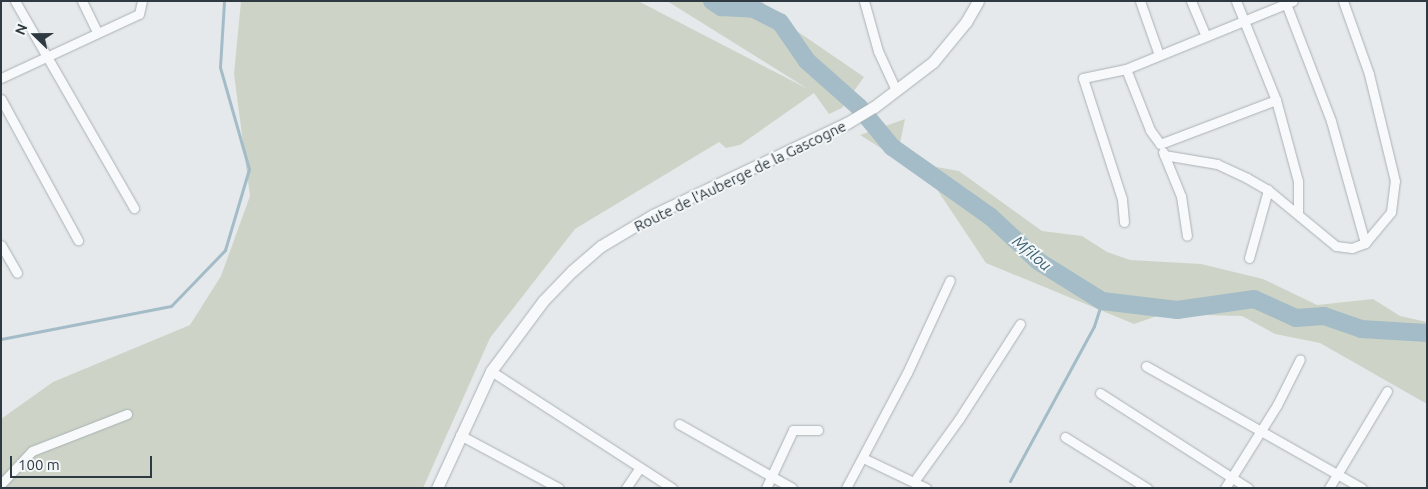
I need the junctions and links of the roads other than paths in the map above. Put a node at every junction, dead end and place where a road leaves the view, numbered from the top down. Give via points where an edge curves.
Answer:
1 (15, 1) edge
2 (82, 1) edge
3 (142, 1) edge
4 (864, 1) edge
5 (978, 1) edge
6 (1140, 1) edge
7 (1191, 1) edge
8 (1236, 1) edge
9 (1343, 1) edge
10 (1288, 2) edge
11 (1243, 20) junction
12 (97, 32) junction
13 (1206, 36) junction
14 (1159, 55) junction
15 (46, 56) junction
16 (1126, 69) junction
17 (1, 78) edge
18 (896, 90) junction
19 (1, 100) edge
20 (1276, 100) junction
21 (1160, 144) junction
22 (1164, 155) junction
23 (1268, 190) junction
24 (134, 208) dead end
25 (1298, 213) junction
26 (1124, 222) dead end
27 (1187, 236) dead end
28 (78, 240) dead end
29 (1365, 243) junction
30 (1, 245) edge
31 (1248, 258) dead end
32 (17, 273) dead end
33 (950, 280) dead end
34 (1020, 324) dead end
35 (1300, 359) dead end
36 (1146, 366) dead end
37 (491, 371) junction
38 (1387, 391) dead end
39 (1100, 393) dead end
40 (127, 414) dead end
41 (679, 424) dead end
42 (1262, 429) junction
43 (818, 430) dead end
44 (460, 435) junction
45 (1066, 437) dead end
46 (863, 458) junction
47 (639, 469) junction
48 (1339, 473) junction
49 (772, 476) junction
50 (1232, 477) junction
51 (915, 480) junction
52 (1, 484) edge
53 (439, 487) edge
54 (559, 488) edge
55 (626, 488) edge
56 (672, 488) edge
57 (766, 488) edge
58 (792, 488) edge
59 (846, 488) edge
60 (926, 488) edge
61 (1147, 488) edge
62 (1225, 488) edge
63 (1248, 488) edge
64 (1329, 488) edge
65 (1362, 488) edge

1 - 15 street
2 - 12 street
3 - 12 street via 138,14
4 - 18 street via 878,51
5 - 18 street, Route de l'Auberge de la Gascogne via 966,22 933,62
6 - 14 street
7 - 13 street
8 - 11 street
9 - 29 street via 1368,74 1395,181 1391,212
10 - 11 street
10 - 29 street via 1331,121
11 - 13 street
11 - 20 street
12 - 15 street
13 - 14 street
14 - 16 street
15 - 17 street
15 - 24 street
16 - 21 street via 1150,130
16 - 26 street via 1083,78 1122,199
18 - 37 street, Route de l'Auberge de la Gascogne via 847,123 653,215 601,246 543,301
19 - 28 street
20 - 21 street
20 - 25 street via 1298,181
21 - 22 street
22 - 23 street via 1217,164
22 - 27 street via 1181,196
23 - 25 street
23 - 31 street
25 - 29 street via 1336,246 1352,248
30 - 32 street
33 - 46 street
34 - 51 street
35 - 42 street
36 - 42 street
37 - 44 street, Route de l'Auberge de la Gascogne
37 - 47 street
38 - 48 street
39 - 50 street
40 - 52 street via 32,451
41 - 49 street
42 - 48 street
42 - 50 street
43 - 49 street via 794,430
44 - 53 street, Route de l'Auberge de la Gascogne
44 - 54 street
45 - 61 street
46 - 51 street
46 - 59 street
47 - 55 street
47 - 56 street
48 - 64 street
48 - 65 street
49 - 57 street
49 - 58 street
50 - 62 street
50 - 63 street
51 - 60 street

